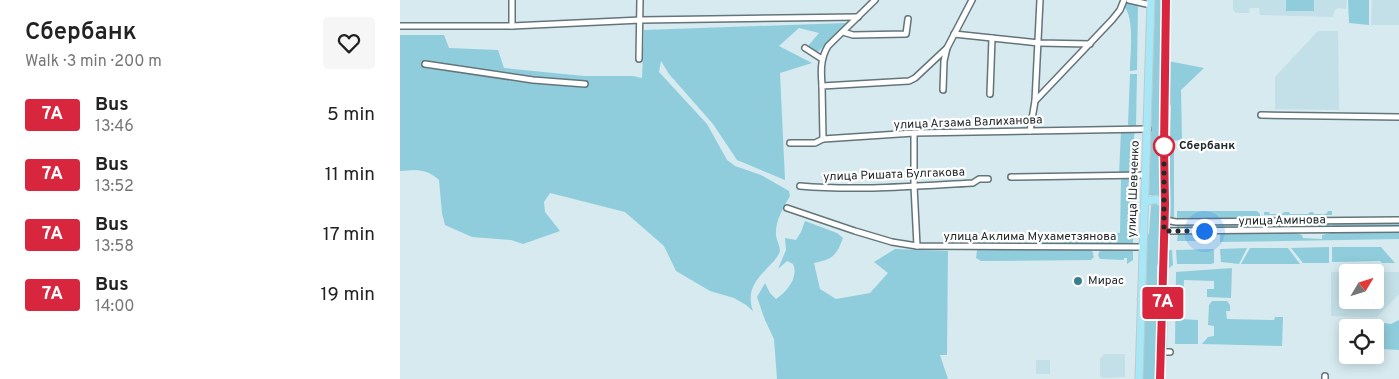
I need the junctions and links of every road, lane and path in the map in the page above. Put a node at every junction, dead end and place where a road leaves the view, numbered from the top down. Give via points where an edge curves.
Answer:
1 (512, 0) edge
2 (640, 0) edge
3 (875, 0) edge
4 (972, 0) edge
5 (1040, 0) edge
6 (1124, 0) edge
7 (1130, 0) edge
8 (1166, 0) edge
9 (1151, 2) edge
10 (858, 17) junction
11 (908, 19) dead end
12 (641, 20) junction
13 (400, 26) edge
14 (512, 26) junction
15 (842, 32) junction
16 (954, 34) junction
17 (992, 38) junction
18 (1039, 42) junction
19 (1090, 44) junction
20 (805, 48) dead end
21 (947, 48) junction
22 (639, 59) dead end
23 (822, 59) junction
24 (425, 64) dead end
25 (585, 84) dead end
26 (822, 86) junction
27 (943, 90) dead end
28 (990, 94) dead end
29 (1035, 101) junction
30 (1261, 115) dead end
31 (1399, 117) edge
32 (1148, 129) junction
33 (1030, 131) junction
34 (914, 133) junction
35 (823, 139) junction
36 (790, 143) dead end
37 (1146, 175) junction
38 (1011, 177) dead end
39 (988, 179) dead end
40 (800, 186) dead end
41 (914, 186) junction
42 (1145, 202) junction
43 (1165, 205) junction
44 (787, 208) dead end
45 (1165, 220) junction
46 (1399, 220) edge
47 (1265, 221) junction
48 (1276, 221) junction
49 (1399, 230) edge
50 (1164, 231) junction
51 (1265, 231) junction
52 (1274, 231) junction
53 (918, 246) junction
54 (1143, 247) junction
55 (1141, 299) junction
56 (1163, 299) junction
57 (1161, 352) junction
58 (1170, 352) dead end
59 (1139, 379) edge
60 (1160, 379) edge

1 - 14 street
2 - 12 street
3 - 10 street
4 - 16 street
5 - 18 street
6 - 19 street via 1120,10
7 - 9 street
8 - 43 main road
9 - 32 main road, улица Шевченко
10 - 12 street
10 - 15 street
11 - 15 street via 906,34 853,35
12 - 14 street
12 - 22 street
13 - 14 street
15 - 23 street via 828,46
16 - 17 street
16 - 21 street
17 - 18 street
17 - 28 street
18 - 19 street
18 - 29 street
19 - 29 street
20 - 23 street
21 - 26 street via 909,81
21 - 27 street
23 - 26 street
24 - 25 street
26 - 35 street
29 - 33 street
30 - 31 street
32 - 33 street, улица Агзама Валиханова
32 - 37 main road, улица Шевченко
33 - 34 street, улица Агзама Валиханова
34 - 35 street, улица Агзама Валиханова
34 - 41 street
35 - 36 street, улица Агзама Валиханова via 816,143
37 - 38 street
37 - 42 main road, улица Шевченко
39 - 41 street, улица Ришата Булгакова via 973,183
40 - 41 street, улица Ришата Булгакова
41 - 53 street
42 - 43 main road via 1156,199
42 - 54 main road, улица Шевченко
43 - 45 main road
44 - 53 street, улица Аклима Мухаметзянова via 873,236
45 - 47 street, улица Аминова
45 - 50 main road
46 - 48 street, улица Аминова
47 - 48 street, улица Аминова
47 - 51 street
48 - 52 street via 1272,226
49 - 52 street, улица Аминова
50 - 51 street, улица Аминова
50 - 56 main road
51 - 52 street, улица Аминова
53 - 54 street, улица Аклима Мухаметзянова
54 - 55 main road, улица Шевченко
55 - 56 main road via 1152,307
55 - 59 main road, улица Шевченко
56 - 57 main road
57 - 58 street
57 - 60 main road

